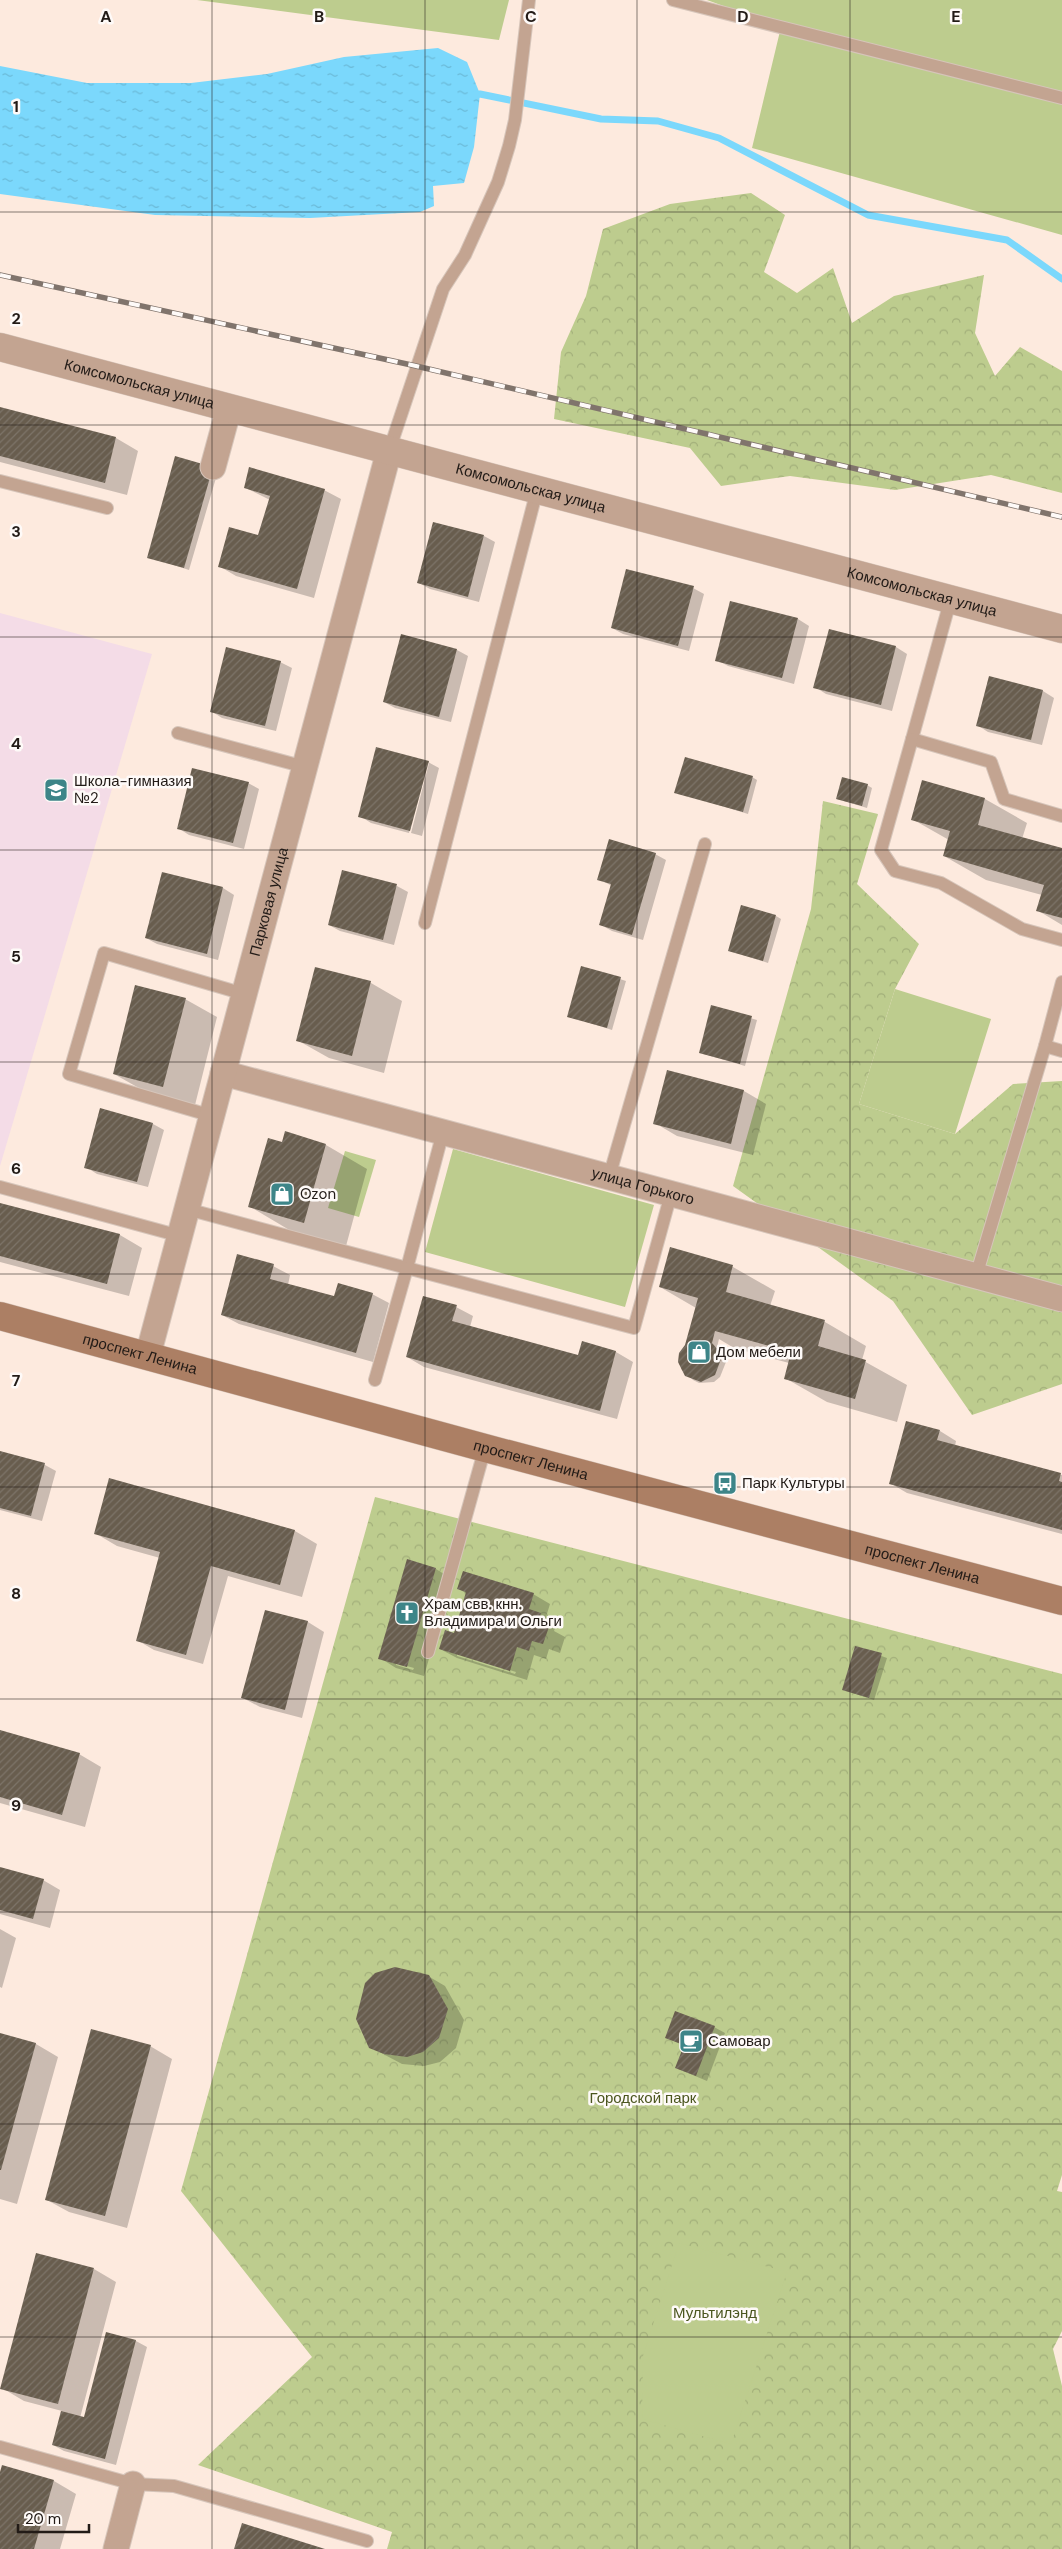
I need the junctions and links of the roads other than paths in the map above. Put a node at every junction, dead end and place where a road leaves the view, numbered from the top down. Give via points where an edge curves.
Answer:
1 (528, 0) edge
2 (673, 0) edge
3 (1062, 98) edge
4 (0, 347) edge
5 (229, 408) junction
6 (389, 450) junction
7 (214, 467) dead end
8 (0, 481) edge
9 (538, 490) junction
10 (107, 508) dead end
11 (951, 598) junction
12 (1062, 629) edge
13 (178, 733) dead end
14 (912, 739) junction
15 (305, 767) junction
16 (1062, 816) edge
17 (706, 844) dead end
18 (425, 923) dead end
19 (1062, 940) edge
20 (1062, 982) edge
21 (244, 994) junction
22 (1045, 1046) junction
23 (1062, 1051) edge
24 (223, 1073) junction
25 (212, 1116) junction
26 (443, 1132) junction
27 (609, 1177) junction
28 (0, 1187) edge
29 (671, 1194) junction
30 (187, 1209) junction
31 (180, 1236) junction
32 (407, 1268) junction
33 (976, 1276) junction
34 (1062, 1299) edge
35 (0, 1316) edge
36 (148, 1355) junction
37 (375, 1380) dead end
38 (485, 1448) junction
39 (1062, 1602) edge
40 (428, 1652) dead end
41 (0, 2447) edge
42 (133, 2484) junction
43 (367, 2541) dead end
44 (116, 2549) edge

1 - 6 lane via 515,120 498,182 465,255 443,289
2 - 3 lane
4 - 5 street, Комсомольская улица
5 - 6 street, Комсомольская улица
5 - 7 street
6 - 9 street, Комсомольская улица
6 - 15 street, Парковая улица
8 - 10 lane
9 - 11 street, Комсомольская улица
9 - 18 lane
11 - 12 street, Комсомольская улица
11 - 14 lane
13 - 15 lane
14 - 16 lane via 991,762 1004,799
14 - 19 lane via 882,850 895,871 941,883 1022,929
15 - 21 street, Парковая улица
17 - 27 lane
20 - 22 lane
21 - 24 street, Парковая улица
21 - 25 lane via 104,953 69,1074
22 - 23 lane
22 - 33 lane
24 - 25 street, Парковая улица
24 - 26 street, улица Горького
25 - 30 street, Парковая улица
26 - 27 street, улица Горького
26 - 32 lane
27 - 29 street, улица Горького
28 - 31 lane
29 - 32 lane via 634,1328
29 - 33 street, улица Горького
30 - 31 street, Парковая улица
30 - 32 lane
31 - 36 street, Парковая улица
32 - 37 lane
33 - 34 street, улица Горького
35 - 36 main road, проспект Ленина
36 - 38 main road, проспект Ленина
38 - 39 main road, проспект Ленина
38 - 40 lane
41 - 42 lane
42 - 43 lane via 174,2486
42 - 44 street

